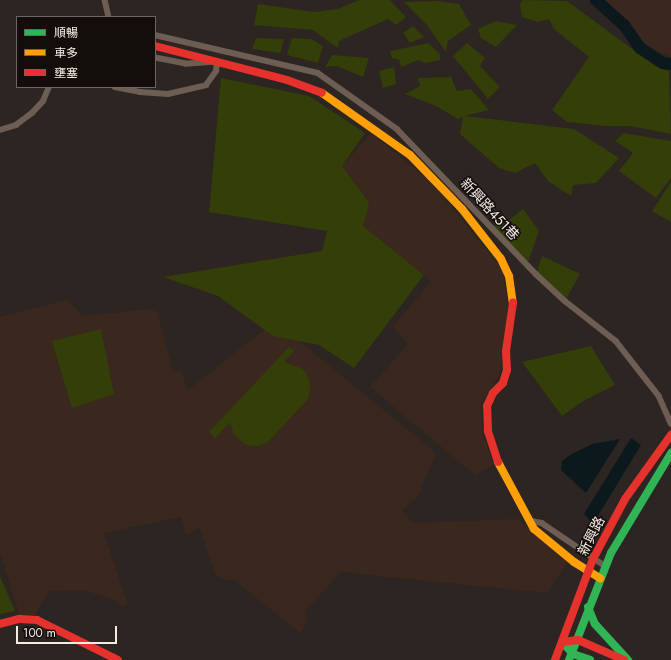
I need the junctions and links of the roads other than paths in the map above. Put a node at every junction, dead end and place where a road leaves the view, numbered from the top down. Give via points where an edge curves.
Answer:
1 (105, 0) edge
2 (109, 16) edge
3 (156, 35) edge
4 (156, 46) edge
5 (156, 58) edge
6 (217, 62) junction
7 (49, 88) edge
8 (125, 88) edge
9 (0, 130) edge
10 (671, 423) edge
11 (671, 435) edge
12 (671, 453) edge
13 (531, 521) junction
14 (593, 559) junction
15 (606, 566) junction
16 (588, 571) junction
17 (600, 578) junction
18 (588, 607) junction
19 (0, 624) edge
20 (578, 640) junction
21 (562, 642) junction
22 (571, 657) edge
23 (118, 660) edge
24 (555, 660) edge
25 (590, 660) edge
26 (624, 660) edge
27 (628, 660) edge

1 - 2 street
3 - 10 street, 新興路451巷 via 318,73 397,129 536,274 564,301 616,341 659,396
4 - 6 street
5 - 6 street via 186,64
6 - 8 street via 216,71 206,85 168,94
6 - 13 street via 307,86 351,110 410,155 462,209 501,259 509,276 512,322 506,351 507,370 503,383 493,393 487,406 488,431 500,469
7 - 9 street via 43,101 32,113 16,125
11 - 14 street, 新興路 via 625,500
12 - 15 street, 新興路 via 625,527
13 - 14 street via 542,523
13 - 16 street via 534,529
14 - 15 street
14 - 16 street, 新興路
15 - 17 street, 新興路
16 - 17 street
16 - 21 street, 新興路
17 - 18 street, 新興路
18 - 20 street, 新興路
18 - 27 street via 595,624
19 - 23 street via 19,619 37,620
20 - 21 street
20 - 22 street, 新興路
20 - 26 street
21 - 22 street
21 - 24 street, 新興路
22 - 25 street

